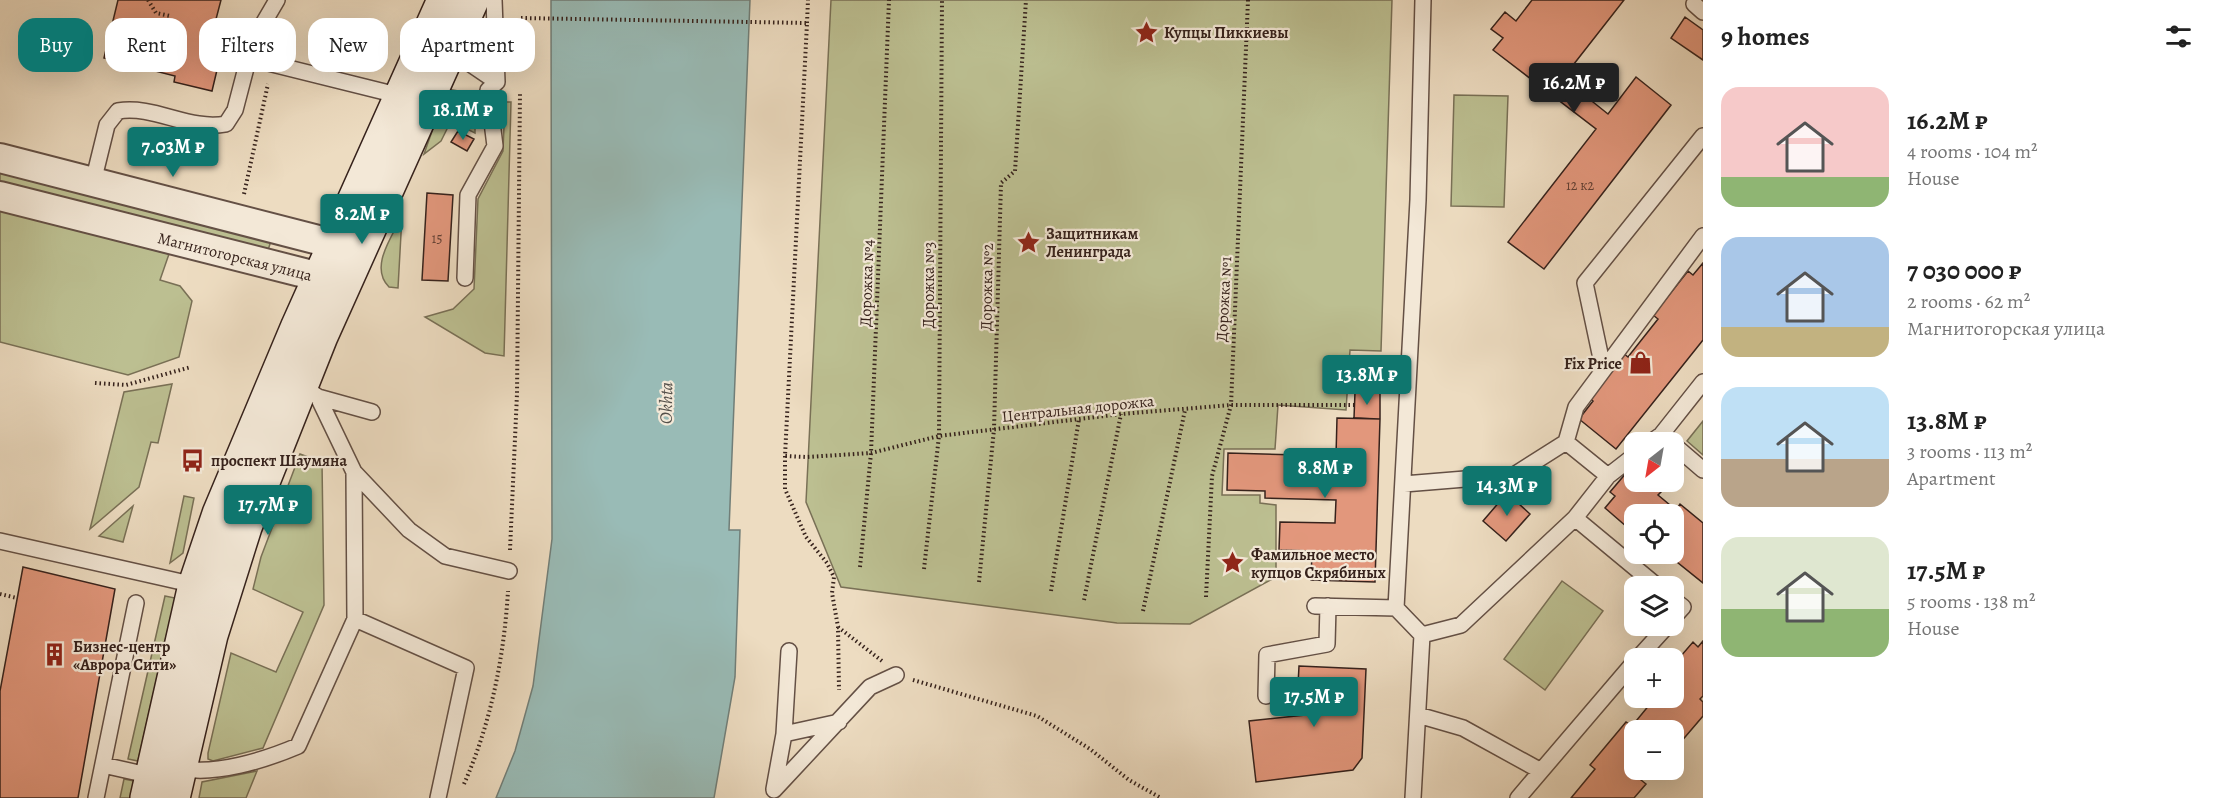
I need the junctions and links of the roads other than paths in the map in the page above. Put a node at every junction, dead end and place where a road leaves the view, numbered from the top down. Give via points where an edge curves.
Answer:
1 (277, 0) edge
2 (444, 0) edge
3 (472, 0) edge
4 (494, 0) edge
5 (1423, 0) edge
6 (264, 18) edge
7 (441, 18) edge
8 (458, 18) edge
9 (296, 70) edge
10 (245, 72) edge
11 (418, 72) edge
12 (424, 72) edge
13 (481, 72) edge
14 (497, 82) junction
15 (401, 96) junction
16 (1703, 136) edge
17 (0, 158) edge
18 (93, 182) junction
19 (0, 196) edge
20 (1703, 236) edge
21 (335, 264) junction
22 (465, 278) dead end
23 (1603, 368) junction
24 (1703, 382) edge
25 (299, 386) junction
26 (372, 412) dead end
27 (1670, 432) edge
28 (1566, 442) junction
29 (1684, 456) edge
30 (1624, 464) edge
31 (1703, 470) edge
32 (354, 472) junction
33 (1608, 476) junction
34 (1404, 484) junction
35 (1575, 518) junction
36 (0, 542) edge
37 (509, 572) road end
38 (1645, 576) edge
39 (195, 585) junction
40 (136, 603) dead end
41 (1396, 609) junction
42 (356, 619) junction
43 (1422, 635) junction
44 (1658, 636) edge
45 (1647, 648) edge
46 (789, 651) dead end
47 (1624, 674) edge
48 (896, 675) road end
49 (1266, 696) dead end
50 (1418, 715) junction
51 (839, 722) junction
52 (784, 734) junction
53 (103, 765) junction
54 (1541, 771) junction
55 (163, 785) edge
56 (773, 794) edge
57 (96, 798) edge
58 (438, 798) edge
59 (1414, 798) edge
60 (1518, 798) edge

1 - 6 lane
2 - 7 street
3 - 8 street
4 - 14 lane
5 - 34 lane
9 - 15 lane
10 - 18 lane via 236,111 226,124 210,127 134,108 118,111 107,125
11 - 15 street
12 - 21 street
13 - 14 lane
14 - 22 lane via 488,90 495,146 468,195
15 - 21 street
16 - 23 lane via 1585,283
17 - 18 street
18 - 21 street
19 - 21 street, Магнитогорская улица
20 - 23 lane
21 - 25 street
23 - 28 lane via 1576,407
24 - 27 lane
25 - 26 lane
25 - 32 lane
25 - 39 street via 226,496
25 - 55 street via 226,584
28 - 33 lane
28 - 34 lane via 1514,475
29 - 31 lane
30 - 33 lane
32 - 37 lane via 409,530 445,556
32 - 42 lane
33 - 35 lane
34 - 41 lane
35 - 38 lane
35 - 43 lane via 1461,625
36 - 39 lane
39 - 55 street
40 - 53 lane
41 - 43 lane
41 - 49 lane via 1322,606 1327,644 1268,655
42 - 55 lane via 298,746 266,760 199,770
42 - 58 lane via 466,668
43 - 50 lane
44 - 45 lane
46 - 52 lane
47 - 54 lane
48 - 51 lane via 870,687
50 - 54 lane via 1463,728
50 - 59 lane
51 - 52 lane
51 - 56 lane
52 - 56 lane
53 - 55 lane
53 - 57 lane
54 - 60 lane

